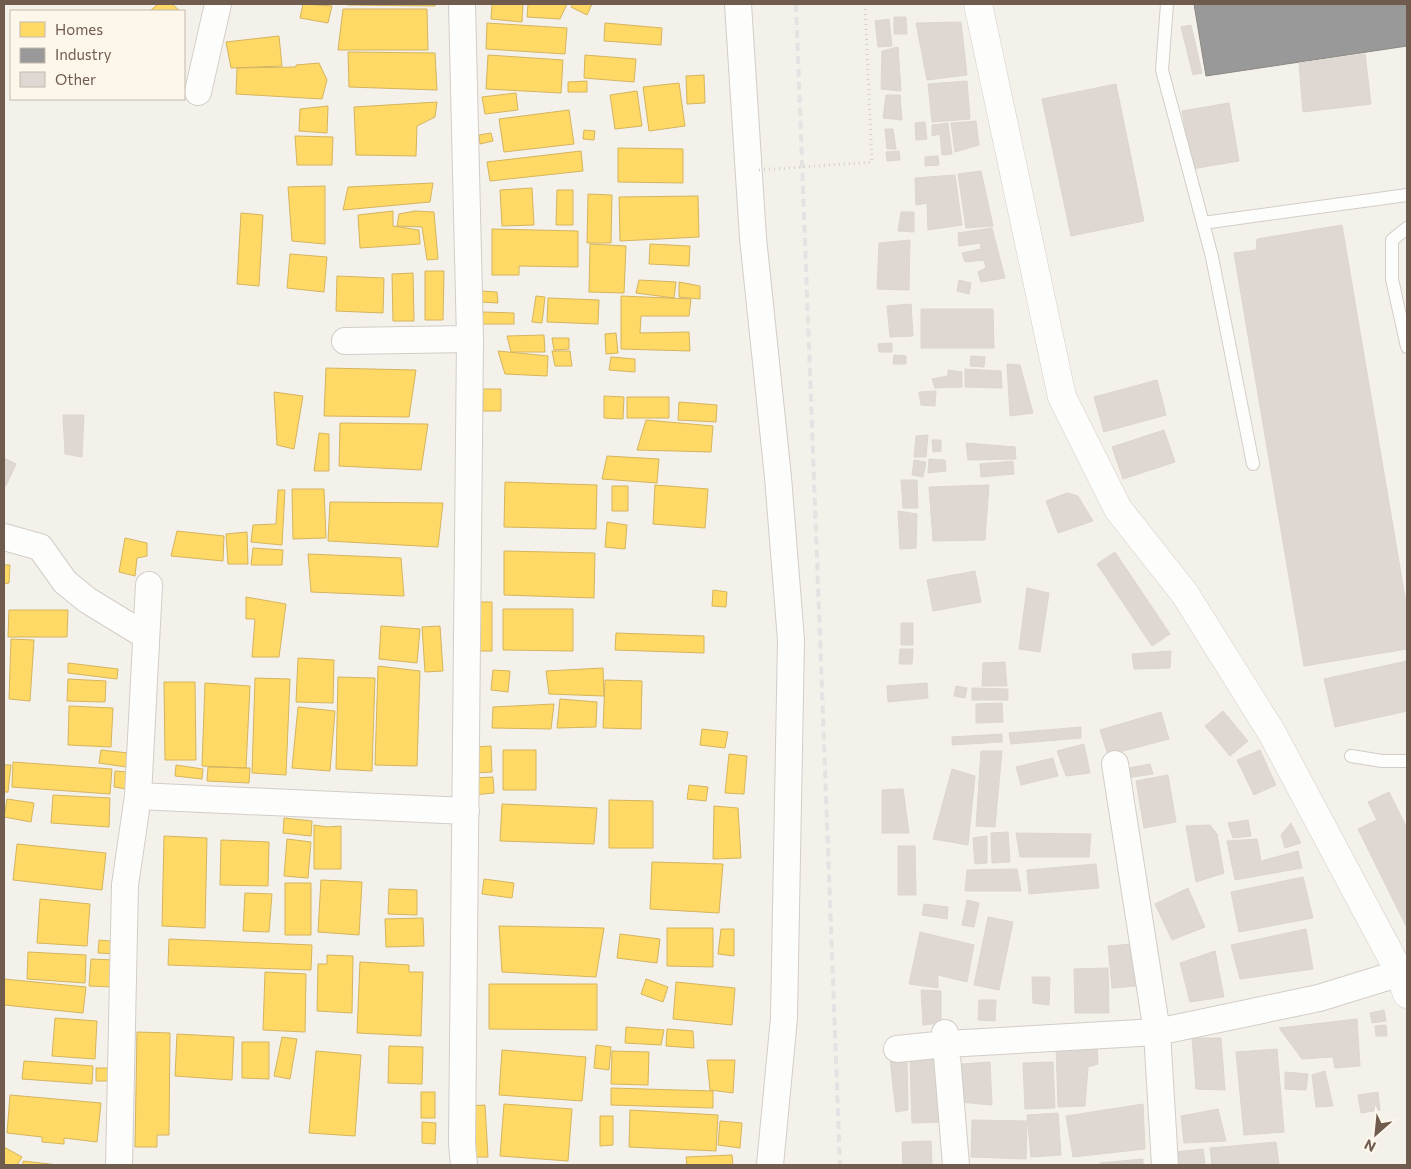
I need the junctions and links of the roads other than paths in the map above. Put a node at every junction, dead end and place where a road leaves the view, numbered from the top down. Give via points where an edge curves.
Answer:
1 (218, 4) edge
2 (462, 4) edge
3 (738, 4) edge
4 (978, 4) edge
5 (1167, 4) edge
6 (198, 92) dead end
7 (1407, 195) edge
8 (1203, 223) junction
9 (1407, 228) edge
10 (470, 340) junction
11 (345, 341) dead end
12 (1407, 347) edge
13 (1253, 464) dead end
14 (4, 538) edge
15 (149, 584) dead end
16 (146, 636) junction
17 (1351, 756) dead end
18 (1407, 761) edge
19 (1115, 764) dead end
20 (138, 796) junction
21 (466, 811) junction
22 (1404, 983) edge
23 (1157, 1032) junction
24 (946, 1039) junction
25 (897, 1049) dead end
26 (119, 1165) edge
27 (464, 1165) edge
28 (770, 1165) edge
29 (956, 1165) edge
30 (1164, 1165) edge

1 - 6 street
2 - 10 street
3 - 28 street via 753,238 791,640 784,1018
4 - 22 street via 1062,397 1118,509 1185,594 1272,733
5 - 8 lane via 1162,70
7 - 8 lane
8 - 13 lane
9 - 12 lane via 1392,240 1392,279
10 - 11 street
10 - 21 street
14 - 16 street via 40,547 65,582 87,600
15 - 16 street
16 - 20 street
17 - 18 lane
19 - 23 street
20 - 21 street
20 - 26 street via 125,885
21 - 27 street
22 - 23 street
23 - 24 street
23 - 30 street
24 - 25 street
24 - 29 street

